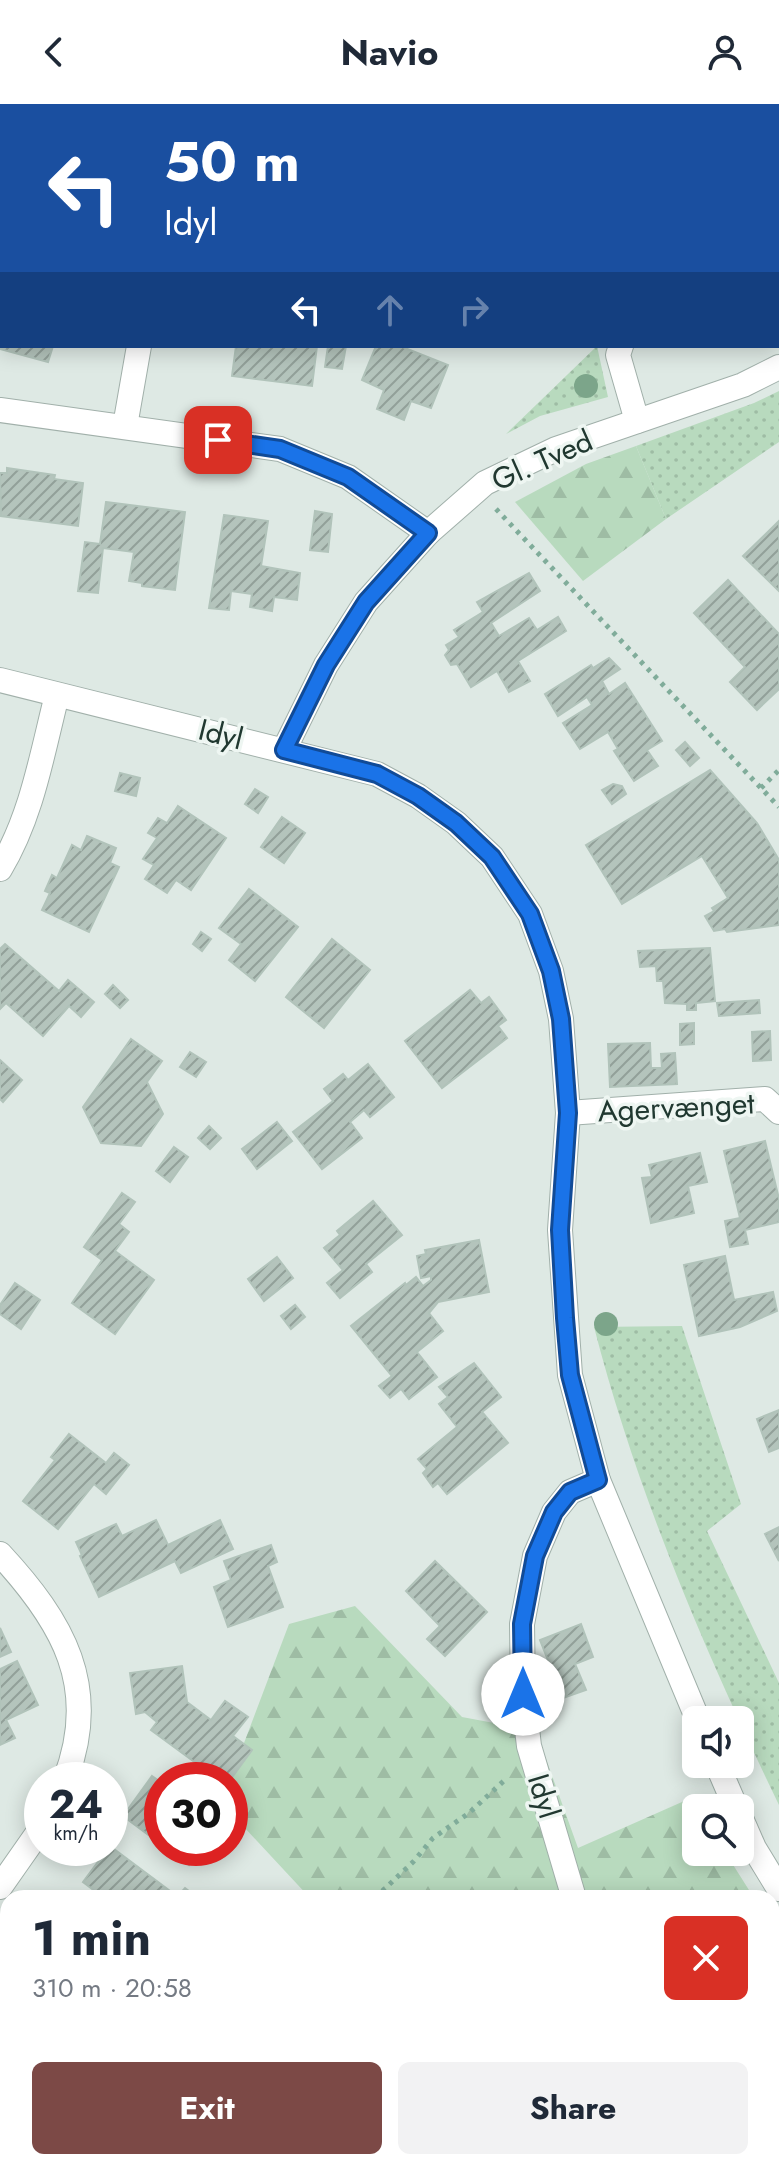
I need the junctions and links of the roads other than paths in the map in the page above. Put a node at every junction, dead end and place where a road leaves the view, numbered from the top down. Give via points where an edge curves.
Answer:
1 (139, 348) edge
2 (620, 348) edge
3 (779, 367) edge
4 (0, 410) edge
5 (637, 421) junction
6 (125, 426) junction
7 (428, 533) junction
8 (0, 680) edge
9 (57, 695) junction
10 (284, 750) junction
11 (0, 869) edge
12 (779, 1112) edge
13 (568, 1113) junction
14 (598, 1480) junction
15 (0, 1554) edge
16 (692, 1706) edge
17 (72, 1762) edge
18 (754, 1848) edge
19 (24, 1853) edge
20 (0, 1887) edge
21 (779, 1889) edge
22 (572, 1890) edge

1 - 6 street
2 - 5 street
3 - 5 street, Gl. Tved via 743,385
4 - 6 street
5 - 7 street, Gl. Tved via 556,449 485,483
6 - 7 street via 280,449 348,477
7 - 10 street, Gl. Tved via 366,602 326,665
8 - 9 street, Idyl
9 - 10 street, Idyl
9 - 11 street via 32,797
10 - 13 street, Idyl via 377,774 456,823 492,857 530,914 551,971 561,1019
12 - 13 street, Agervænget via 765,1099
13 - 14 street, Idyl via 560,1230 565,1318 570,1375
14 - 16 street, Idyl
14 - 22 street, Idyl via 570,1492 554,1512 535,1556 522,1624 529,1746
15 - 17 street via 33,1592 69,1651 81,1704
18 - 21 street
19 - 20 street

